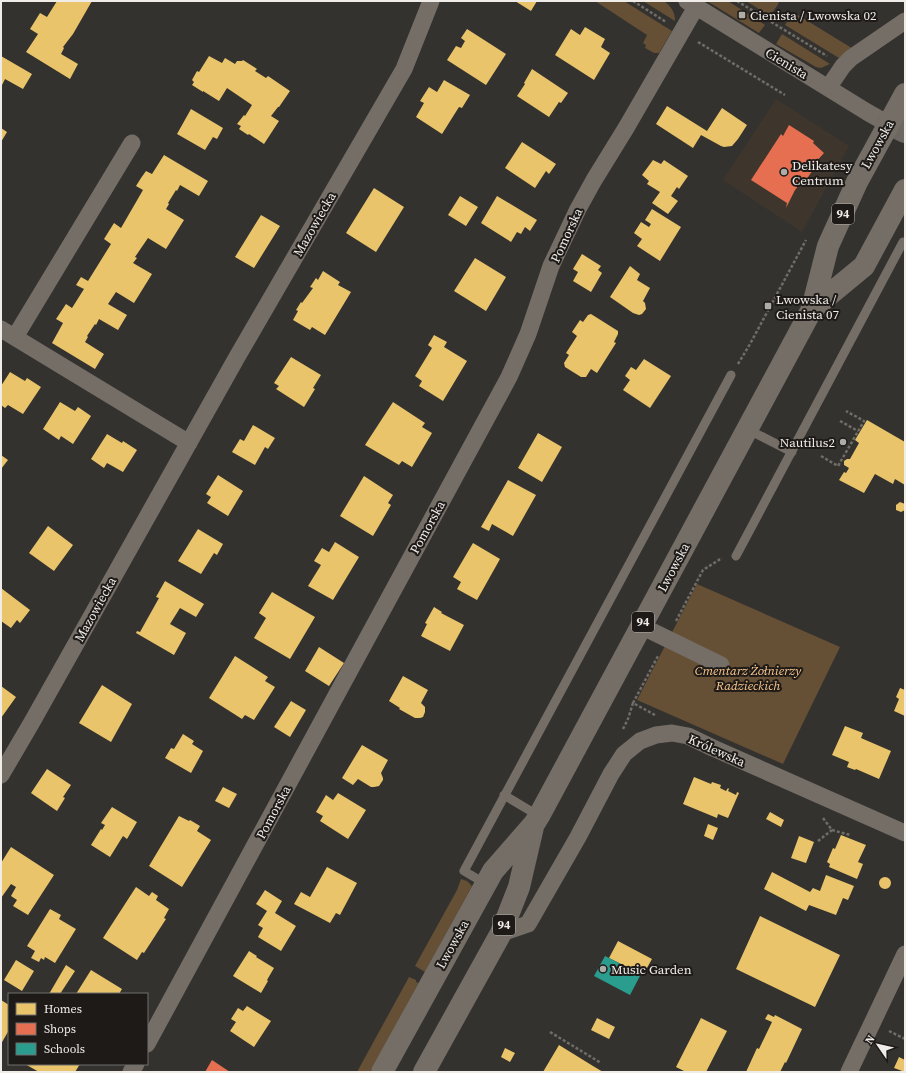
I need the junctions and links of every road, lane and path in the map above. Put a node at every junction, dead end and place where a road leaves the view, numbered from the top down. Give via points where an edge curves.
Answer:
1 (431, 1) edge
2 (633, 1) edge
3 (737, 1) edge
4 (692, 4) edge
5 (905, 21) edge
6 (682, 32) junction
7 (843, 66) junction
8 (828, 88) junction
9 (905, 94) edge
10 (785, 95) dead end
11 (897, 128) edge
12 (132, 143) dead end
13 (905, 190) edge
14 (808, 236) dead end
15 (903, 242) dead end
16 (812, 309) junction
17 (8, 333) edge
18 (731, 375) joint
19 (846, 411) dead end
20 (840, 421) dead end
21 (747, 429) junction
22 (858, 431) junction
23 (189, 443) junction
24 (792, 452) junction
25 (821, 456) dead end
26 (736, 556) dead end
27 (641, 626) junction
28 (721, 665) dead end
29 (1, 775) edge
30 (504, 795) junction
31 (537, 820) junction
32 (832, 830) dead end
33 (905, 833) edge
34 (818, 841) dead end
35 (486, 884) junction
36 (501, 933) junction
37 (905, 954) edge
38 (888, 1030) dead end
39 (550, 1032) dead end
40 (905, 1039) edge
41 (148, 1042) edge
42 (601, 1063) dead end
43 (382, 1072) edge
44 (424, 1072) edge
45 (849, 1072) edge

1 - 23 street, Mazowiecka via 404,69
2 - 6 path
3 - 7 path
4 - 6 street, Pomorska
4 - 8 street, Cienista
5 - 7 street
6 - 10 path
6 - 41 street, Pomorska via 578,209 551,266 528,334 509,377
7 - 8 street
8 - 11 street, Cienista
9 - 11 main road, Lwowska / 94
11 - 16 main road, Lwowska / 94 via 857,182 828,246
12 - 17 street
13 - 16 main road, Lwowska / 94 via 864,266
14 - 18 path
15 - 24 lane
16 - 21 main road, Lwowska / 94
17 - 23 street
18 - 30 lane
19 - 22 path via 864,421
20 - 22 path
21 - 24 lane
21 - 27 main road, Lwowska / 94
22 - 25 path via 838,466
23 - 29 street, Mazowiecka
24 - 26 lane
27 - 28 street
27 - 31 main road, Lwowska / 94
30 - 31 lane
30 - 35 lane via 464,871
31 - 35 main road, Lwowska / 94 via 493,871
31 - 36 main road, Lwowska / 94 via 519,887
32 - 34 path
33 - 36 street, Królewska via 688,736 672,733 656,735 640,741 624,754 528,924
35 - 43 main road, Lwowska / 94
36 - 44 main road, Lwowska / 94
37 - 45 street
38 - 40 path
39 - 42 path

